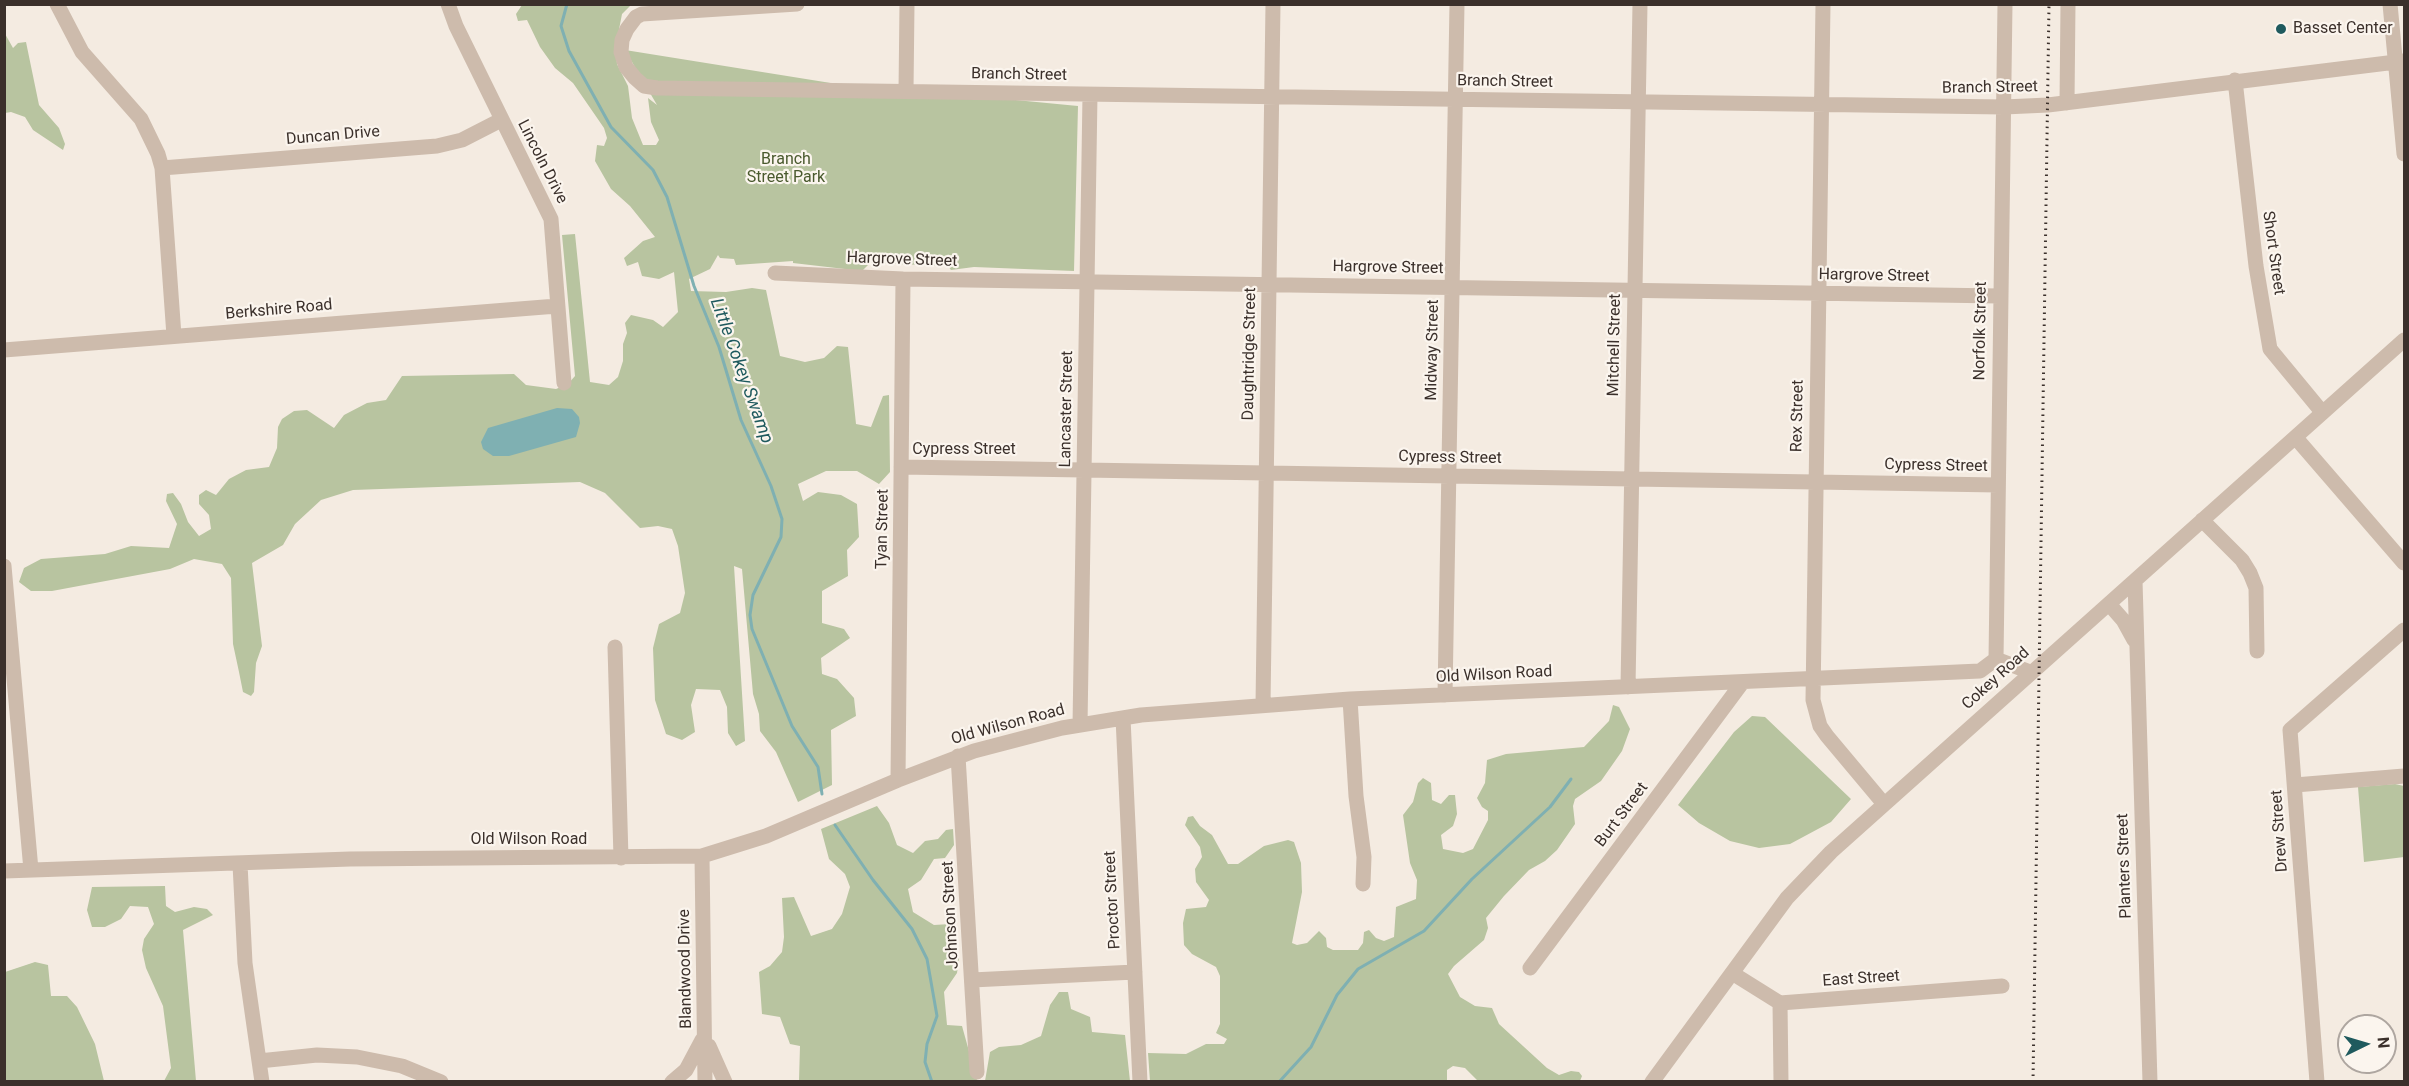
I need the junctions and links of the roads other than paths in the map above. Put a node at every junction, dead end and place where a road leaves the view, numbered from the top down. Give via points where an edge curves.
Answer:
1 (57, 4) edge
2 (448, 4) edge
3 (797, 4) edge
4 (907, 4) edge
5 (1273, 4) edge
6 (1457, 4) edge
7 (1640, 4) edge
8 (1823, 4) edge
9 (2005, 4) edge
10 (2068, 4) edge
11 (2390, 4) edge
12 (2400, 62) edge
13 (2235, 80) junction
14 (906, 92) junction
15 (1090, 95) junction
16 (1272, 96) junction
17 (1456, 99) junction
18 (1638, 103) junction
19 (2067, 103) junction
20 (1821, 105) junction
21 (2004, 107) junction
22 (501, 120) junction
23 (2404, 154) edge
24 (162, 168) junction
25 (775, 273) dead end
26 (903, 279) junction
27 (1087, 281) junction
28 (1269, 284) junction
29 (1452, 287) junction
30 (1634, 290) junction
31 (1818, 292) junction
32 (1999, 296) junction
33 (557, 306) junction
34 (174, 336) junction
35 (2404, 340) edge
36 (4, 350) edge
37 (564, 383) dead end
38 (2322, 412) junction
39 (2296, 438) junction
40 (901, 467) junction
41 (1084, 468) junction
42 (1266, 472) junction
43 (1450, 476) junction
44 (1632, 478) junction
45 (1815, 481) junction
46 (1998, 485) junction
47 (2202, 520) junction
48 (2404, 563) edge
49 (4, 566) edge
50 (2135, 581) junction
51 (2109, 604) junction
52 (2404, 630) edge
53 (615, 647) dead end
54 (2137, 648) junction
55 (2258, 651) dead end
56 (1996, 659) junction
57 (2030, 672) junction
58 (1812, 678) junction
59 (1742, 683) junction
60 (1628, 687) junction
61 (1445, 695) junction
62 (1350, 699) junction
63 (1263, 704) junction
64 (1123, 718) junction
65 (1080, 724) junction
66 (958, 756) junction
67 (2404, 776) edge
68 (898, 780) junction
69 (2295, 785) junction
70 (1884, 804) junction
71 (702, 856) junction
72 (621, 858) junction
73 (240, 864) junction
74 (31, 870) junction
75 (4, 871) edge
76 (1363, 884) dead end
77 (1530, 968) dead end
78 (1135, 972) junction
79 (1732, 973) junction
80 (972, 980) junction
81 (2002, 986) dead end
82 (1780, 1003) junction
83 (705, 1031) junction
84 (259, 1061) junction
85 (977, 1072) dead end
86 (262, 1082) edge
87 (441, 1082) edge
88 (672, 1082) edge
89 (705, 1082) edge
90 (725, 1082) edge
91 (1140, 1082) edge
92 (1652, 1082) edge
93 (1781, 1082) edge
94 (2150, 1082) edge
95 (2317, 1082) edge

1 - 24 street via 82,52 141,119
2 - 22 street, Lincoln Drive
3 - 14 street, Branch Street via 642,14 627,29 621,52 635,78 644,86 657,88
4 - 14 street
5 - 16 street, Daughtridge Street
6 - 17 street, Midway Street
7 - 18 street, Mitchell Street
8 - 20 street, Rex Street
9 - 21 street, Norfolk Street
10 - 19 street
11 - 12 street
12 - 13 street, Branch Street
12 - 23 street
13 - 19 street, Branch Street
13 - 38 street, Short Street via 2247,201 2268,342 2277,359
14 - 15 street, Branch Street
15 - 16 street, Branch Street
15 - 27 street, Lancaster Street
16 - 17 street, Branch Street
16 - 28 street, Daughtridge Street
17 - 18 street, Branch Street
17 - 29 street, Midway Street
18 - 20 street, Branch Street
18 - 30 street, Mitchell Street
19 - 21 street, Branch Street
20 - 21 street, Branch Street
20 - 31 street, Rex Street
21 - 32 street, Norfolk Street
22 - 24 street, Duncan Drive via 462,140 437,146
22 - 33 street, Lincoln Drive via 551,219
24 - 34 street
25 - 26 street, Hargrove Street
26 - 27 street, Hargrove Street
26 - 40 street, Tyan Street
27 - 28 street, Hargrove Street
27 - 41 street, Lancaster Street
28 - 29 street, Hargrove Street
28 - 42 street, Daughtridge Street
29 - 30 street, Hargrove Street
29 - 43 street, Midway Street
30 - 31 street, Hargrove Street
30 - 44 street, Mitchell Street
31 - 32 street, Hargrove Street
31 - 45 street, Rex Street
32 - 46 street, Norfolk Street
33 - 34 street, Berkshire Road
33 - 37 street, Lincoln Drive
34 - 36 street, Berkshire Road
35 - 38 street, Cokey Road
38 - 39 street, Cokey Road
39 - 47 street, Cokey Road
39 - 48 street
40 - 41 street, Cypress Street
40 - 68 street, Tyan Street
41 - 42 street, Cypress Street
41 - 65 street, Lancaster Street
42 - 43 street, Cypress Street
42 - 63 street, Daughtridge Street
43 - 44 street, Cypress Street
43 - 61 street, Midway Street
44 - 45 street, Cypress Street
44 - 60 street, Mitchell Street
45 - 46 street, Cypress Street
45 - 58 street, Rex Street
46 - 56 street, Norfolk Street
47 - 50 street, Cokey Road
47 - 55 street via 2250,573 2256,588
49 - 74 street
50 - 51 street, Cokey Road
50 - 54 street, Planters Street
51 - 54 street, Planters Street via 2128,627
51 - 57 street, Cokey Road
52 - 69 street, Drew Street via 2290,729
53 - 72 street
54 - 94 street, Planters Street
56 - 57 street
56 - 58 street, Old Wilson Road via 1980,671
57 - 70 street, Cokey Road
58 - 59 street, Old Wilson Road
58 - 70 street, Rex Street via 1820,726
59 - 60 street, Old Wilson Road
59 - 77 street, Burt Street
60 - 61 street, Old Wilson Road
61 - 62 street, Old Wilson Road
62 - 63 street, Old Wilson Road
62 - 76 street
63 - 64 street, Old Wilson Road
64 - 65 street, Old Wilson Road
64 - 78 street, Proctor Street
65 - 66 street, Old Wilson Road
66 - 68 street, Old Wilson Road
66 - 80 street, Johnson Street
67 - 69 street
68 - 71 street, Old Wilson Road via 766,836
69 - 95 street, Drew Street
70 - 79 street, Cokey Road via 1801,882
71 - 72 street, Old Wilson Road
71 - 83 street, Blandwood Drive
72 - 73 street, Old Wilson Road via 350,859
73 - 74 street, Old Wilson Road
73 - 84 street via 245,963
74 - 75 street, Old Wilson Road
78 - 80 street
78 - 91 street, Proctor Street
79 - 82 street
79 - 92 street, Cokey Road
80 - 85 street, Johnson Street
81 - 82 street, East Street
82 - 93 street
83 - 88 street via 695,1057
83 - 89 street, Blandwood Drive
83 - 90 street
84 - 86 street
84 - 87 street via 317,1055 357,1057 402,1066

